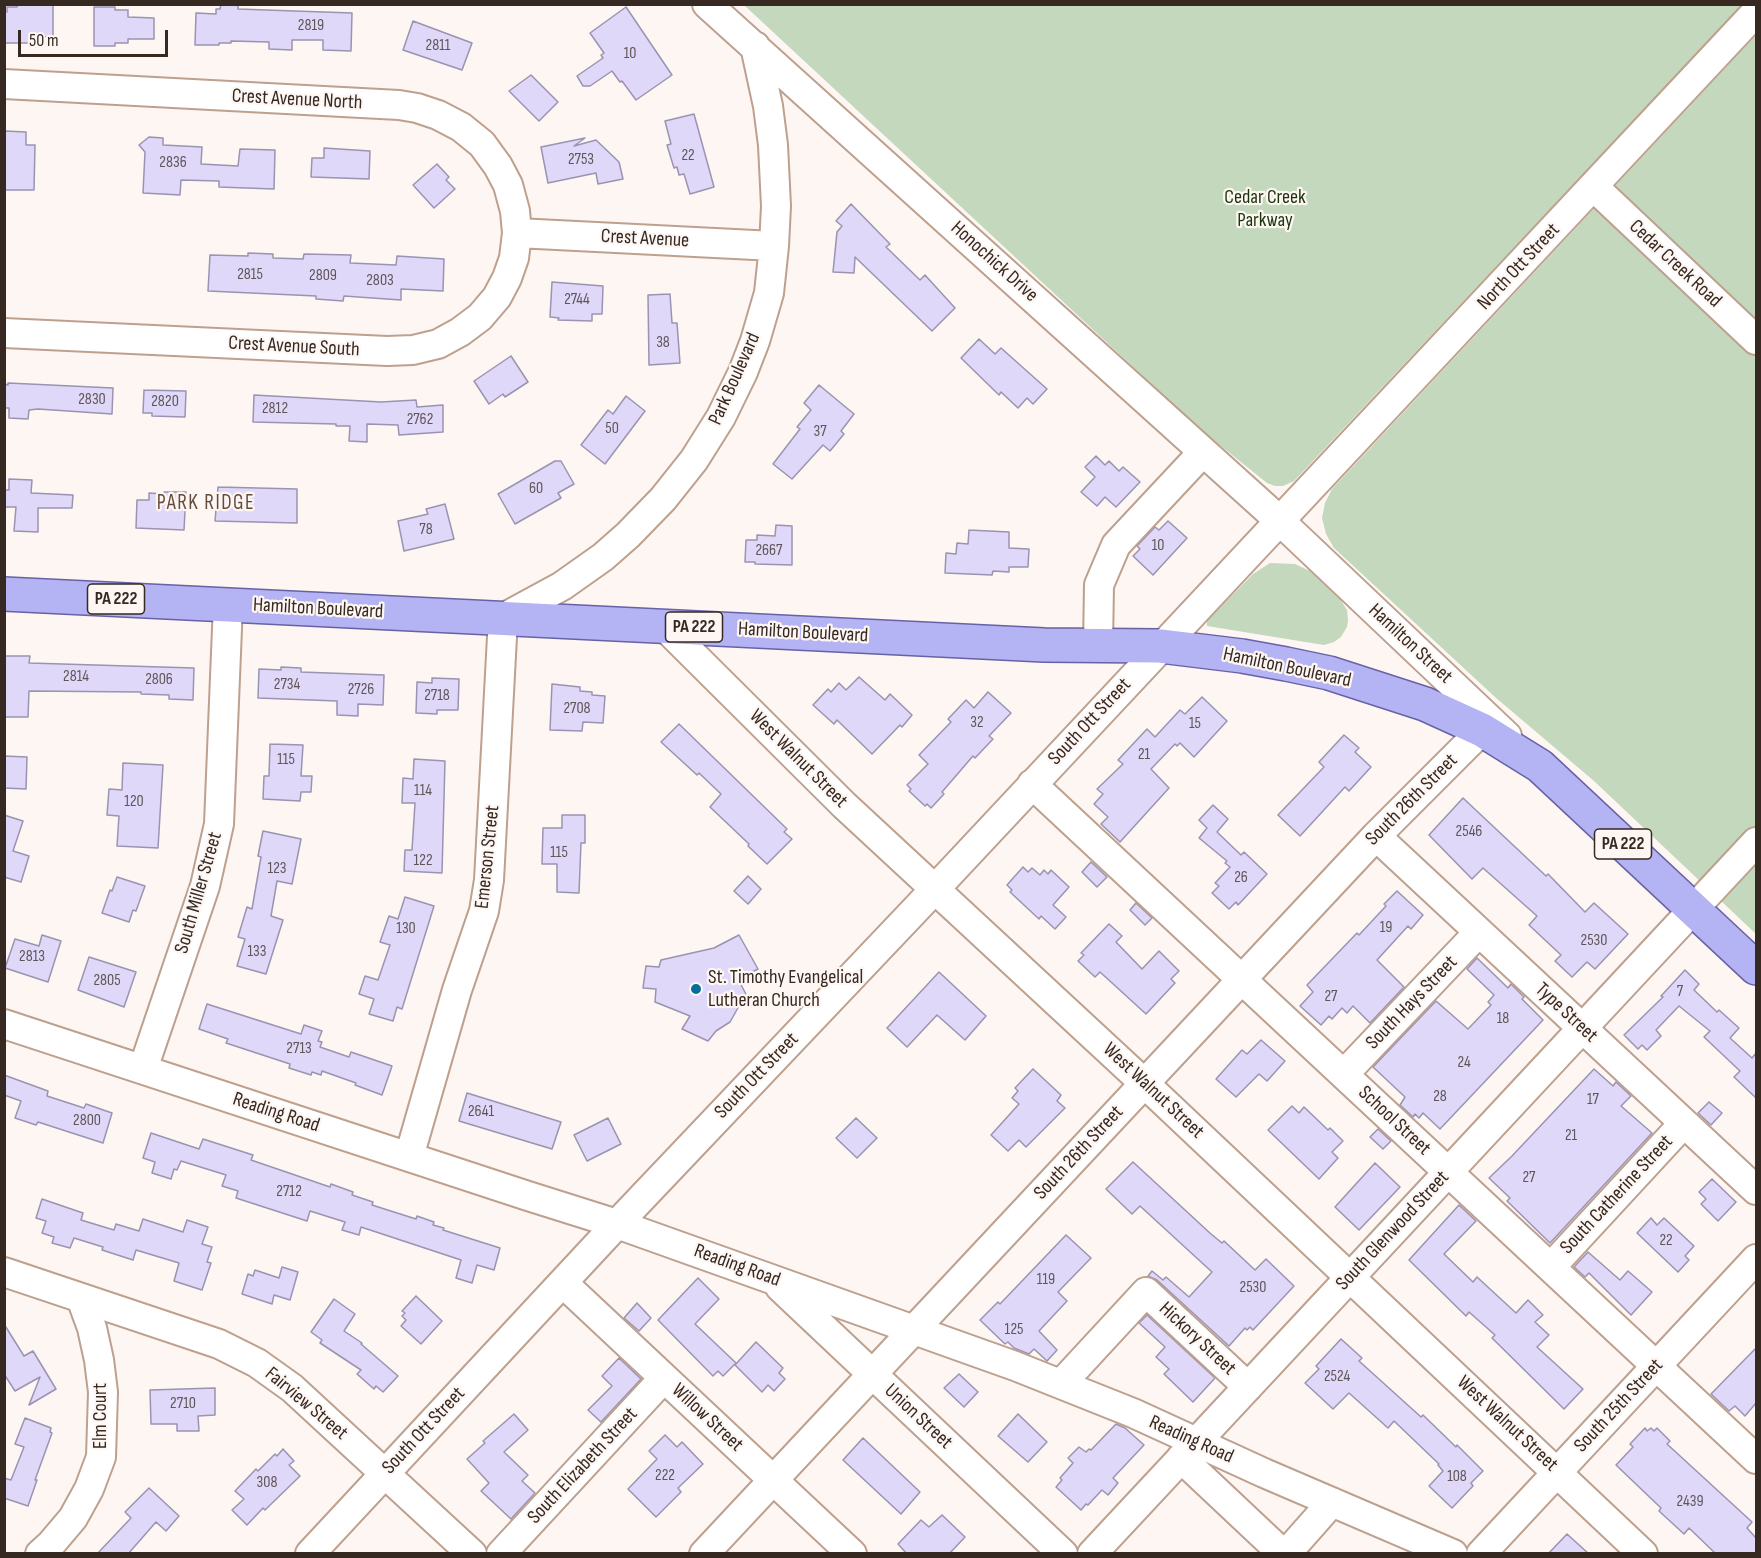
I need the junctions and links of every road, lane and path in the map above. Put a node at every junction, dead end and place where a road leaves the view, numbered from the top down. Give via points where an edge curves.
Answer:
1 (707, 4) edge
2 (1756, 12) edge
3 (755, 46) junction
4 (4, 84) edge
5 (1594, 187) junction
6 (517, 233) junction
7 (774, 246) junction
8 (4, 333) edge
9 (1756, 340) edge
10 (1203, 452) junction
11 (1280, 521) junction
12 (4, 594) edge
13 (228, 604) junction
14 (503, 618) junction
15 (664, 626) junction
16 (1098, 646) junction
17 (1160, 646) junction
18 (1482, 730) junction
19 (1540, 766) junction
20 (1032, 784) junction
21 (1376, 836) junction
22 (1756, 842) edge
23 (935, 889) junction
24 (1694, 909) junction
25 (1479, 932) junction
26 (1756, 968) edge
27 (1241, 979) junction
28 (4, 1024) edge
29 (1582, 1028) junction
30 (143, 1069) junction
31 (1344, 1074) junction
32 (1144, 1083) junction
33 (1684, 1123) junction
34 (409, 1156) junction
35 (1448, 1172) junction
36 (1756, 1190) edge
37 (617, 1224) junction
38 (1756, 1259) edge
39 (1551, 1268) junction
40 (4, 1272) edge
41 (1350, 1276) junction
42 (772, 1280) junction
43 (562, 1283) junction
44 (81, 1298) junction
45 (914, 1330) junction
46 (1657, 1366) junction
47 (873, 1374) junction
48 (664, 1378) junction
49 (1061, 1384) junction
50 (1248, 1386) junction
51 (1189, 1450) junction
52 (1756, 1459) edge
53 (386, 1472) junction
54 (1557, 1472) junction
55 (774, 1480) junction
56 (1332, 1502) junction
57 (39, 1554) edge
58 (310, 1554) edge
59 (472, 1554) edge
60 (501, 1554) edge
61 (704, 1554) edge
62 (852, 1554) edge
63 (1063, 1554) edge
64 (1092, 1554) edge
65 (1284, 1554) edge
66 (1453, 1554) edge
67 (1481, 1554) edge
68 (1643, 1554) edge

1 - 3 street, Honochick Drive
2 - 5 street, North Ott Street
3 - 7 street, Park Boulevard via 773,145
3 - 10 street, Honochick Drive
4 - 6 street, Crest Avenue North via 417,108 461,127 482,144 508,185
5 - 9 street, Cedar Creek Road
5 - 11 street, North Ott Street
6 - 7 street, Crest Avenue
6 - 8 street, Crest Avenue South via 507,278 480,317 438,344 413,350
7 - 14 street, Park Boulevard via 769,293 755,341 721,417 694,460 663,499 603,557 562,586
10 - 11 street, Honochick Drive
10 - 16 street via 1116,545 1098,585
11 - 17 street, South Ott Street
11 - 19 street, Hamilton Street
12 - 13 main road, Hamilton Boulevard / PA 222
13 - 14 main road, Hamilton Boulevard / PA 222
13 - 30 street, South Miller Street via 219,824 205,886
14 - 15 main road, Hamilton Boulevard / PA 222
14 - 34 street, Emerson Street via 489,880 484,910
15 - 16 main road, Hamilton Boulevard / PA 222
15 - 23 street, West Walnut Street via 844,805
16 - 17 main road, Hamilton Boulevard / PA 222
17 - 18 main road, Hamilton Boulevard / PA 222 via 1242,656 1329,673 1425,704
17 - 20 street, South Ott Street
18 - 19 main road, Hamilton Street / PA 222
18 - 21 street, South 26th Street
19 - 24 main road, Hamilton Street / PA 222
20 - 23 street, South Ott Street
20 - 27 street, School Street
21 - 25 street, Type Street
21 - 27 street, South 26th Street
22 - 24 street, South Glenwood Street
23 - 32 street, West Walnut Street
23 - 37 street, South Ott Street
24 - 26 main road, Hamilton Street / PA 222
24 - 29 street, South Glenwood Street
25 - 29 street, Type Street
25 - 31 street, South Hays Street
27 - 31 street, School Street
27 - 32 street, South 26th Street
28 - 30 street, Reading Road
29 - 33 street, Type Street
29 - 35 street, South Glenwood Street
30 - 34 street, Reading Road
31 - 35 street, School Street
32 - 41 street, West Walnut Street
32 - 45 street, South 26th Street
33 - 36 street, Type Street
33 - 39 street, South Catherine Street
34 - 37 street, Reading Road
35 - 39 street, School Street
35 - 41 street, South Glenwood Street
37 - 42 street, Reading Road
37 - 43 street, South Ott Street
38 - 46 street, South 25th Street
39 - 46 street, School Street
40 - 44 street, Fairview Street
41 - 50 street, South Glenwood Street
41 - 54 street, West Walnut Street
42 - 45 street, Reading Road
42 - 47 street, Union Street
43 - 48 street, Willow Street
43 - 53 street, South Ott Street
44 - 53 street, Fairview Street via 219,1344 257,1363 292,1388
44 - 57 street, Elm Court via 101,1371 101,1457 90,1489 73,1518
45 - 47 street, South 26th Street
45 - 49 street, Reading Road
46 - 52 street, School Street
46 - 54 street, South 25th Street
47 - 55 street, South 26th Street
47 - 63 street, Union Street
48 - 55 street, Willow Street
48 - 60 street, South Elizabeth Street
49 - 50 street, Hickory Street via 1146,1292
49 - 51 street, Reading Road
50 - 51 street, South Glenwood Street
51 - 56 street, Reading Road
51 - 64 street, South Glenwood Street
51 - 65 street
53 - 58 street, South Ott Street
53 - 59 street, Fairview Street
54 - 67 street, South 25th Street
54 - 68 street, West Walnut Street
55 - 61 street, South 26th Street
55 - 62 street, Willow Street
56 - 65 street
56 - 66 street, Reading Road

